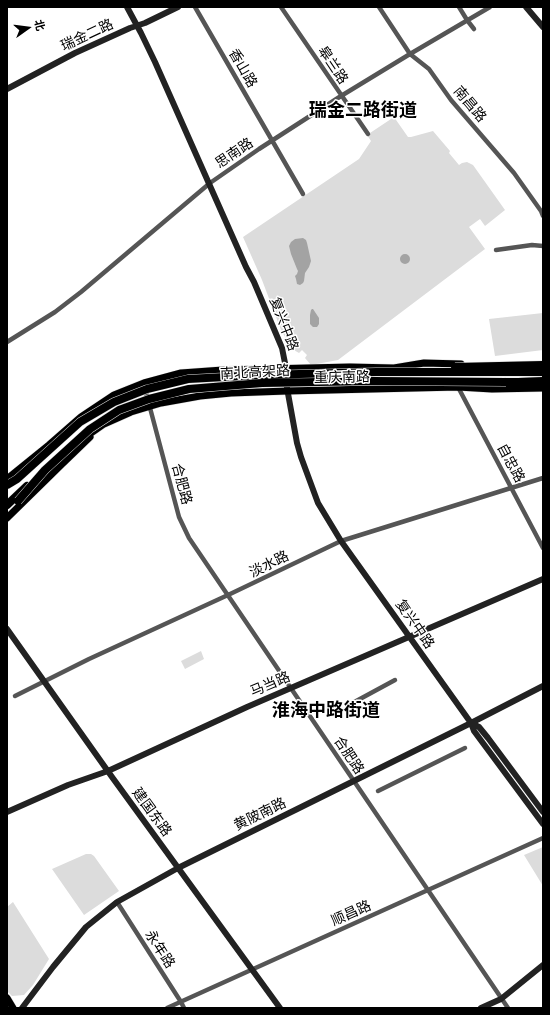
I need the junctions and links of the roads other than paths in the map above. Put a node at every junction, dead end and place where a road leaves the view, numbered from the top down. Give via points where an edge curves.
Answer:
1 (127, 7) edge
2 (178, 7) edge
3 (195, 7) edge
4 (281, 7) edge
5 (379, 7) edge
6 (459, 7) edge
7 (490, 7) edge
8 (526, 7) edge
9 (467, 20) junction
10 (137, 26) junction
11 (543, 27) edge
12 (474, 29) dead end
13 (410, 54) junction
14 (7, 89) edge
15 (342, 96) junction
16 (368, 134) dead end
17 (273, 140) junction
18 (210, 183) junction
19 (303, 194) dead end
20 (543, 216) edge
21 (543, 246) edge
22 (496, 250) dead end
23 (7, 342) edge
24 (432, 364) junction
25 (543, 364) edge
26 (287, 369) junction
27 (394, 370) junction
28 (441, 370) junction
29 (543, 371) edge
30 (144, 382) junction
31 (543, 382) edge
32 (458, 388) junction
33 (543, 388) edge
34 (287, 391) junction
35 (150, 406) junction
36 (120, 416) junction
37 (49, 445) junction
38 (45, 470) junction
39 (543, 478) edge
40 (7, 479) edge
41 (7, 486) edge
42 (512, 488) junction
43 (7, 504) edge
44 (7, 508) edge
45 (7, 511) edge
46 (7, 518) edge
47 (341, 541) junction
48 (543, 548) edge
49 (543, 579) edge
50 (228, 596) junction
51 (7, 629) edge
52 (410, 637) junction
53 (394, 680) dead end
54 (45, 682) junction
55 (543, 686) edge
56 (291, 688) junction
57 (15, 696) dead end
58 (346, 706) dead end
59 (471, 723) junction
60 (464, 748) dead end
61 (108, 770) junction
62 (354, 781) junction
63 (378, 791) dead end
64 (7, 812) edge
65 (543, 812) edge
66 (543, 824) edge
67 (543, 838) edge
68 (178, 868) junction
69 (428, 890) junction
70 (117, 902) junction
71 (543, 965) edge
72 (252, 970) junction
73 (7, 998) edge
74 (501, 999) junction
75 (181, 1002) junction
76 (13, 1008) edge
77 (22, 1008) edge
78 (167, 1008) edge
79 (184, 1008) edge
80 (280, 1008) edge
81 (481, 1008) edge
82 (508, 1008) edge

1 - 10 street, 复兴中路
2 - 10 street, 瑞金二路
3 - 17 street, 香山路
4 - 15 street, 皋兰路
5 - 13 street, 南昌路
6 - 9 street
7 - 9 street, 思南路
8 - 11 street
9 - 12 street
9 - 13 street, 思南路
10 - 14 street, 瑞金二路 via 75,53
10 - 18 street, 复兴中路
13 - 15 street, 思南路
13 - 20 street, 南昌路 via 429,69 451,100 514,173
15 - 16 street, 皋兰路
15 - 17 street, 思南路
17 - 18 street, 思南路
17 - 19 street, 香山路
18 - 23 street, 思南路 via 56,312
18 - 26 street, 复兴中路 via 282,348
21 - 22 street
24 - 25 main road, 重庆南路
24 - 27 main road, 重庆南路 via 424,363
24 - 28 main road
25 - 27 highway, bridge
26 - 27 main road, 重庆南路 via 350,367
26 - 30 main road, 重庆南路 via 181,373
26 - 34 street, 复兴中路
27 - 28 main road, 重庆南路
27 - 29 highway, 南北高架路, bridge
27 - 41 highway, 南北高架路, bridge via 188,379 147,389 114,402 80,422
28 - 29 main road, 重庆南路
30 - 35 street, 合肥路
30 - 37 main road, 重庆南路 via 114,395 81,417
31 - 38 highway, 南北高架路, bridge via 262,383 189,389 119,410 90,429
32 - 33 main road, 重庆南路
32 - 34 main road, 重庆南路
32 - 42 street, 自忠路
34 - 35 main road, 重庆南路 via 200,396
34 - 47 street, 复兴中路 via 301,457 318,503
35 - 36 main road, 重庆南路
35 - 50 street, 合肥路 via 182,524
36 - 44 main road, 重庆南路 via 79,442
36 - 46 main road, 重庆南路 via 92,436
37 - 40 main road, 重庆南路
37 - 41 main road, 重庆南路
38 - 43 highway, 南北高架路, bridge
38 - 45 highway, bridge
39 - 42 street, 淡水路
42 - 47 street, 淡水路
42 - 48 street, 自忠路
47 - 50 street, 淡水路
47 - 52 street, 复兴中路
49 - 52 street, 马当路
50 - 54 street, 淡水路 via 89,659
50 - 56 street, 合肥路
51 - 54 street, 建国东路
52 - 56 street, 马当路
52 - 59 street, 复兴中路
53 - 58 street
54 - 57 street, 淡水路
54 - 61 street, 建国东路
55 - 59 street, 黄陂南路
56 - 61 street, 马当路
56 - 62 street, 合肥路
59 - 62 street, 黄陂南路
59 - 65 street, 复兴中路 via 479,727
59 - 66 street, 复兴中路 via 474,731
60 - 63 street
61 - 64 street, 马当路
61 - 68 street, 建国东路
62 - 68 street, 黄陂南路
62 - 69 street, 合肥路
67 - 69 street, 顺昌路
68 - 70 street, 黄陂南路
68 - 72 street, 建国东路
69 - 72 street, 顺昌路
69 - 74 street, 合肥路
70 - 75 street, 永年路
70 - 77 street, 黄陂南路 via 86,927
71 - 74 street
72 - 75 street, 顺昌路
72 - 80 street, 建国东路
73 - 76 main road
74 - 81 street
74 - 82 street, 合肥路
75 - 78 street, 顺昌路
75 - 79 street, 永年路

